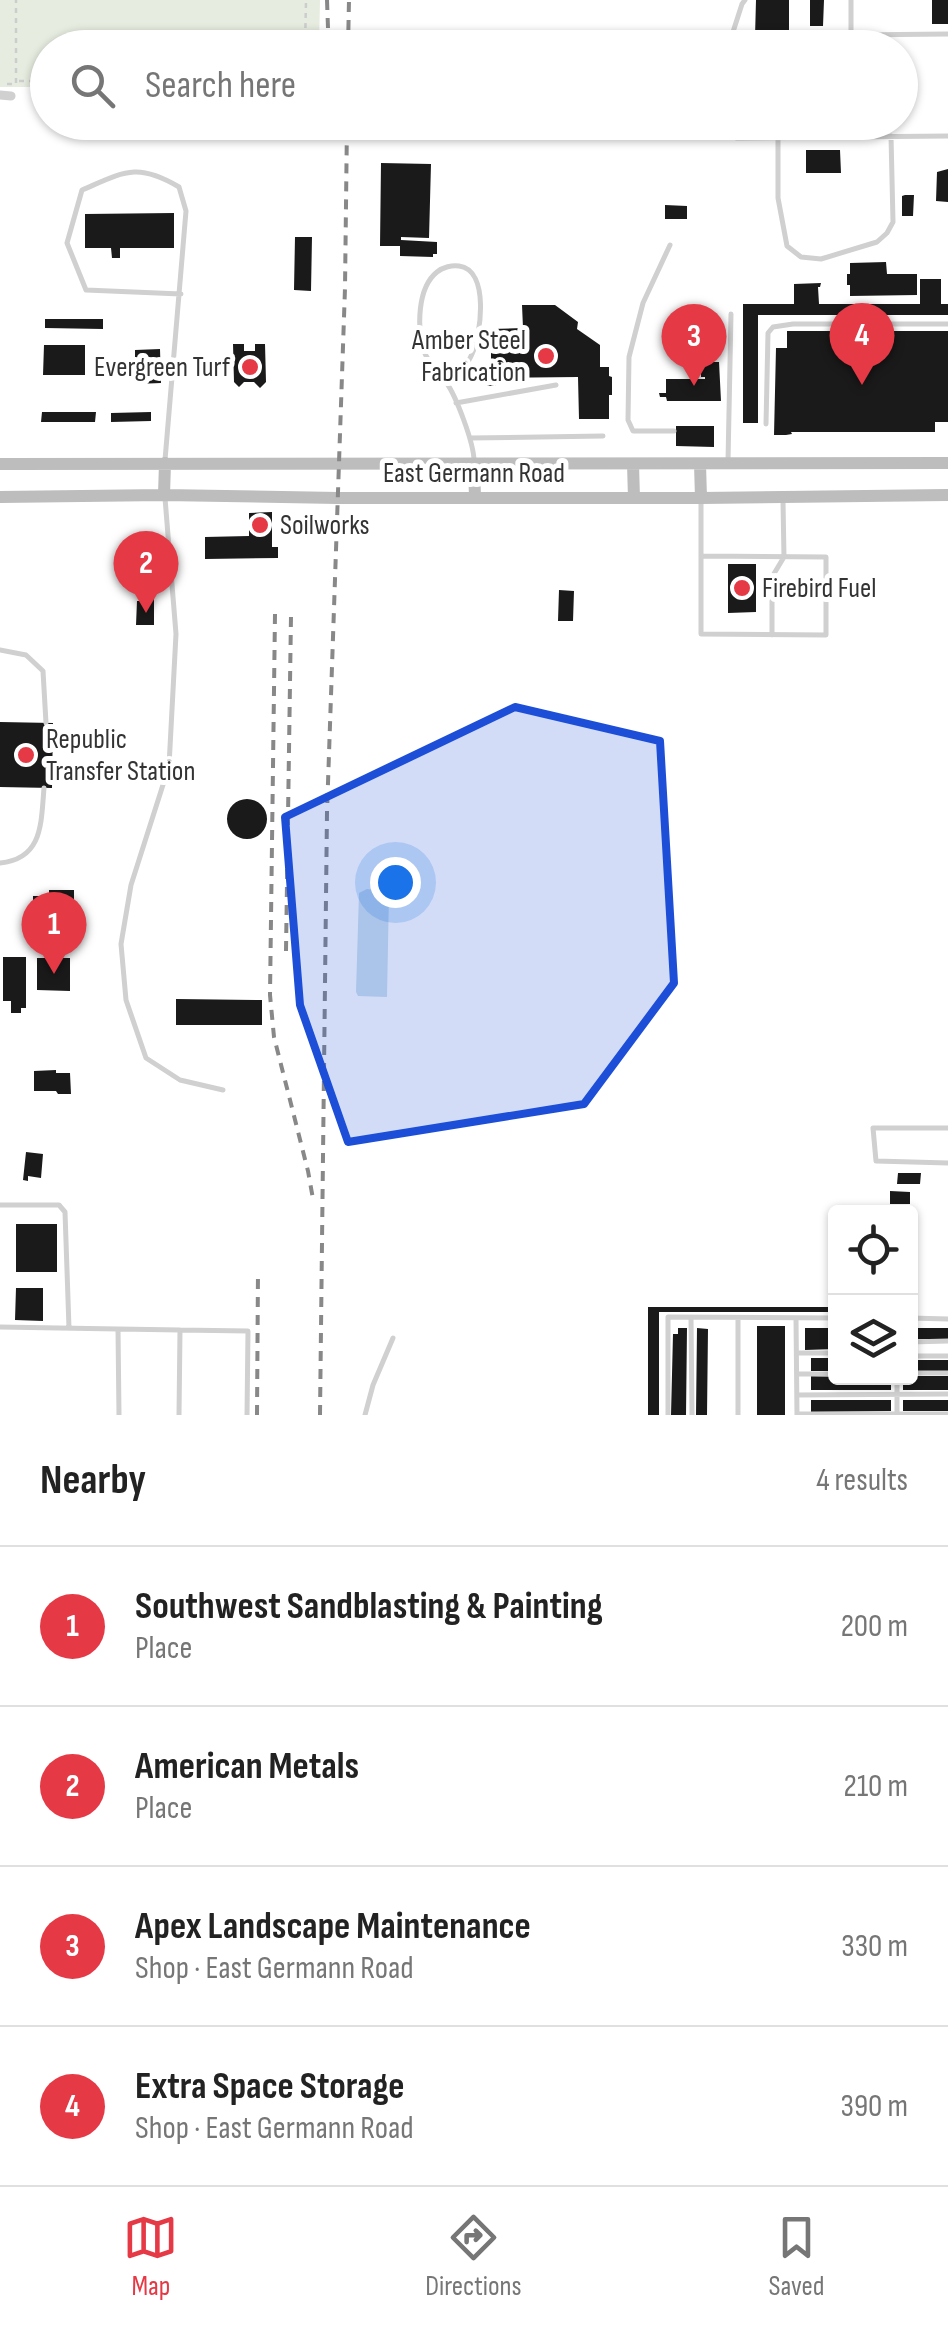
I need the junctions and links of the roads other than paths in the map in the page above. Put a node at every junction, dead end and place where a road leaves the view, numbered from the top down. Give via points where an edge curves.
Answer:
1 (745, 0) edge
2 (851, 0) edge
3 (734, 30) edge
4 (851, 30) edge
5 (918, 34) edge
6 (948, 34) edge
7 (918, 136) edge
8 (948, 136) edge
9 (778, 140) edge
10 (891, 140) edge
11 (670, 245) dead end
12 (181, 294) junction
13 (731, 314) dead end
14 (948, 324) edge
15 (448, 383) junction
16 (556, 385) dead end
17 (456, 403) junction
18 (766, 424) dead end
19 (674, 430) dead end
20 (603, 436) dead end
21 (470, 438) junction
22 (948, 463) edge
23 (0, 464) edge
24 (165, 464) junction
25 (474, 464) junction
26 (633, 464) junction
27 (700, 464) junction
28 (728, 464) junction
29 (948, 495) edge
30 (164, 496) junction
31 (0, 498) edge
32 (474, 498) junction
33 (634, 498) junction
34 (701, 498) junction
35 (783, 498) junction
36 (702, 556) junction
37 (784, 556) junction
38 (772, 635) junction
39 (0, 650) edge
40 (46, 722) dead end
41 (44, 788) dead end
42 (0, 864) edge
43 (223, 1090) dead end
44 (948, 1128) edge
45 (948, 1163) edge
46 (0, 1206) edge
47 (691, 1317) junction
48 (738, 1318) junction
49 (796, 1318) junction
50 (828, 1318) edge
51 (918, 1318) edge
52 (948, 1319) edge
53 (0, 1327) edge
54 (69, 1328) junction
55 (118, 1329) junction
56 (180, 1330) junction
57 (392, 1338) dead end
58 (918, 1342) edge
59 (948, 1342) edge
60 (797, 1353) junction
61 (828, 1353) edge
62 (918, 1356) edge
63 (948, 1356) edge
64 (948, 1373) edge
65 (797, 1374) junction
66 (828, 1374) edge
67 (918, 1374) edge
68 (897, 1385) edge
69 (897, 1394) junction
70 (948, 1394) edge
71 (797, 1395) junction
72 (897, 1414) edge
73 (948, 1414) edge
74 (118, 1415) edge
75 (179, 1415) edge
76 (247, 1415) edge
77 (365, 1415) edge
78 (668, 1415) edge
79 (692, 1415) edge
80 (738, 1415) edge
81 (797, 1415) edge

1 - 3 lane
2 - 4 lane
5 - 6 lane
7 - 8 lane
9 - 10 lane via 787,246 821,259 887,233
11 - 19 lane via 633,337 628,420 632,431
12 - 12 lane via 186,211 179,187 158,174 126,171 82,190 67,243 86,290
12 - 24 lane
13 - 28 lane
14 - 18 lane via 773,327
15 - 15 lane via 425,354 422,296 435,273 459,266 476,278 482,313 472,355
15 - 17 lane
16 - 17 lane
17 - 21 lane
20 - 21 lane
21 - 25 lane
22 - 28 main road, East Germann Road
23 - 24 main road, East Germann Road
24 - 25 main road, East Germann Road
24 - 30 main road
25 - 26 main road, East Germann Road
25 - 32 main road
26 - 27 main road, East Germann Road
26 - 33 main road
27 - 28 main road, East Germann Road
27 - 34 main road
29 - 35 main road, East Germann Road
30 - 31 main road, East Germann Road
30 - 32 main road, East Germann Road
30 - 43 lane via 176,634 169,766 131,885 121,944 126,1000 146,1058 180,1080
32 - 33 main road, East Germann Road
33 - 34 main road, East Germann Road
34 - 35 main road, East Germann Road
34 - 36 lane
35 - 37 lane
36 - 37 lane
36 - 38 lane via 701,634
37 - 38 lane via 772,577
37 - 38 lane via 826,557 826,635
39 - 40 lane via 26,655 43,671
41 - 42 lane via 40,831 28,853
44 - 45 lane via 874,1128 876,1161
46 - 54 lane via 60,1205 65,1212
47 - 48 lane
47 - 78 lane via 668,1317
47 - 79 lane
48 - 49 lane
48 - 80 lane
49 - 50 lane
49 - 60 lane
51 - 52 lane
53 - 54 lane
54 - 55 lane
55 - 56 lane
55 - 74 lane
56 - 75 lane
56 - 76 lane via 248,1330
57 - 77 lane
58 - 59 lane
60 - 61 lane
60 - 65 lane
62 - 63 lane
64 - 67 lane
65 - 66 lane
65 - 71 lane
68 - 69 lane
69 - 70 lane
69 - 71 lane
69 - 72 lane
71 - 81 lane
72 - 73 lane
72 - 81 lane

